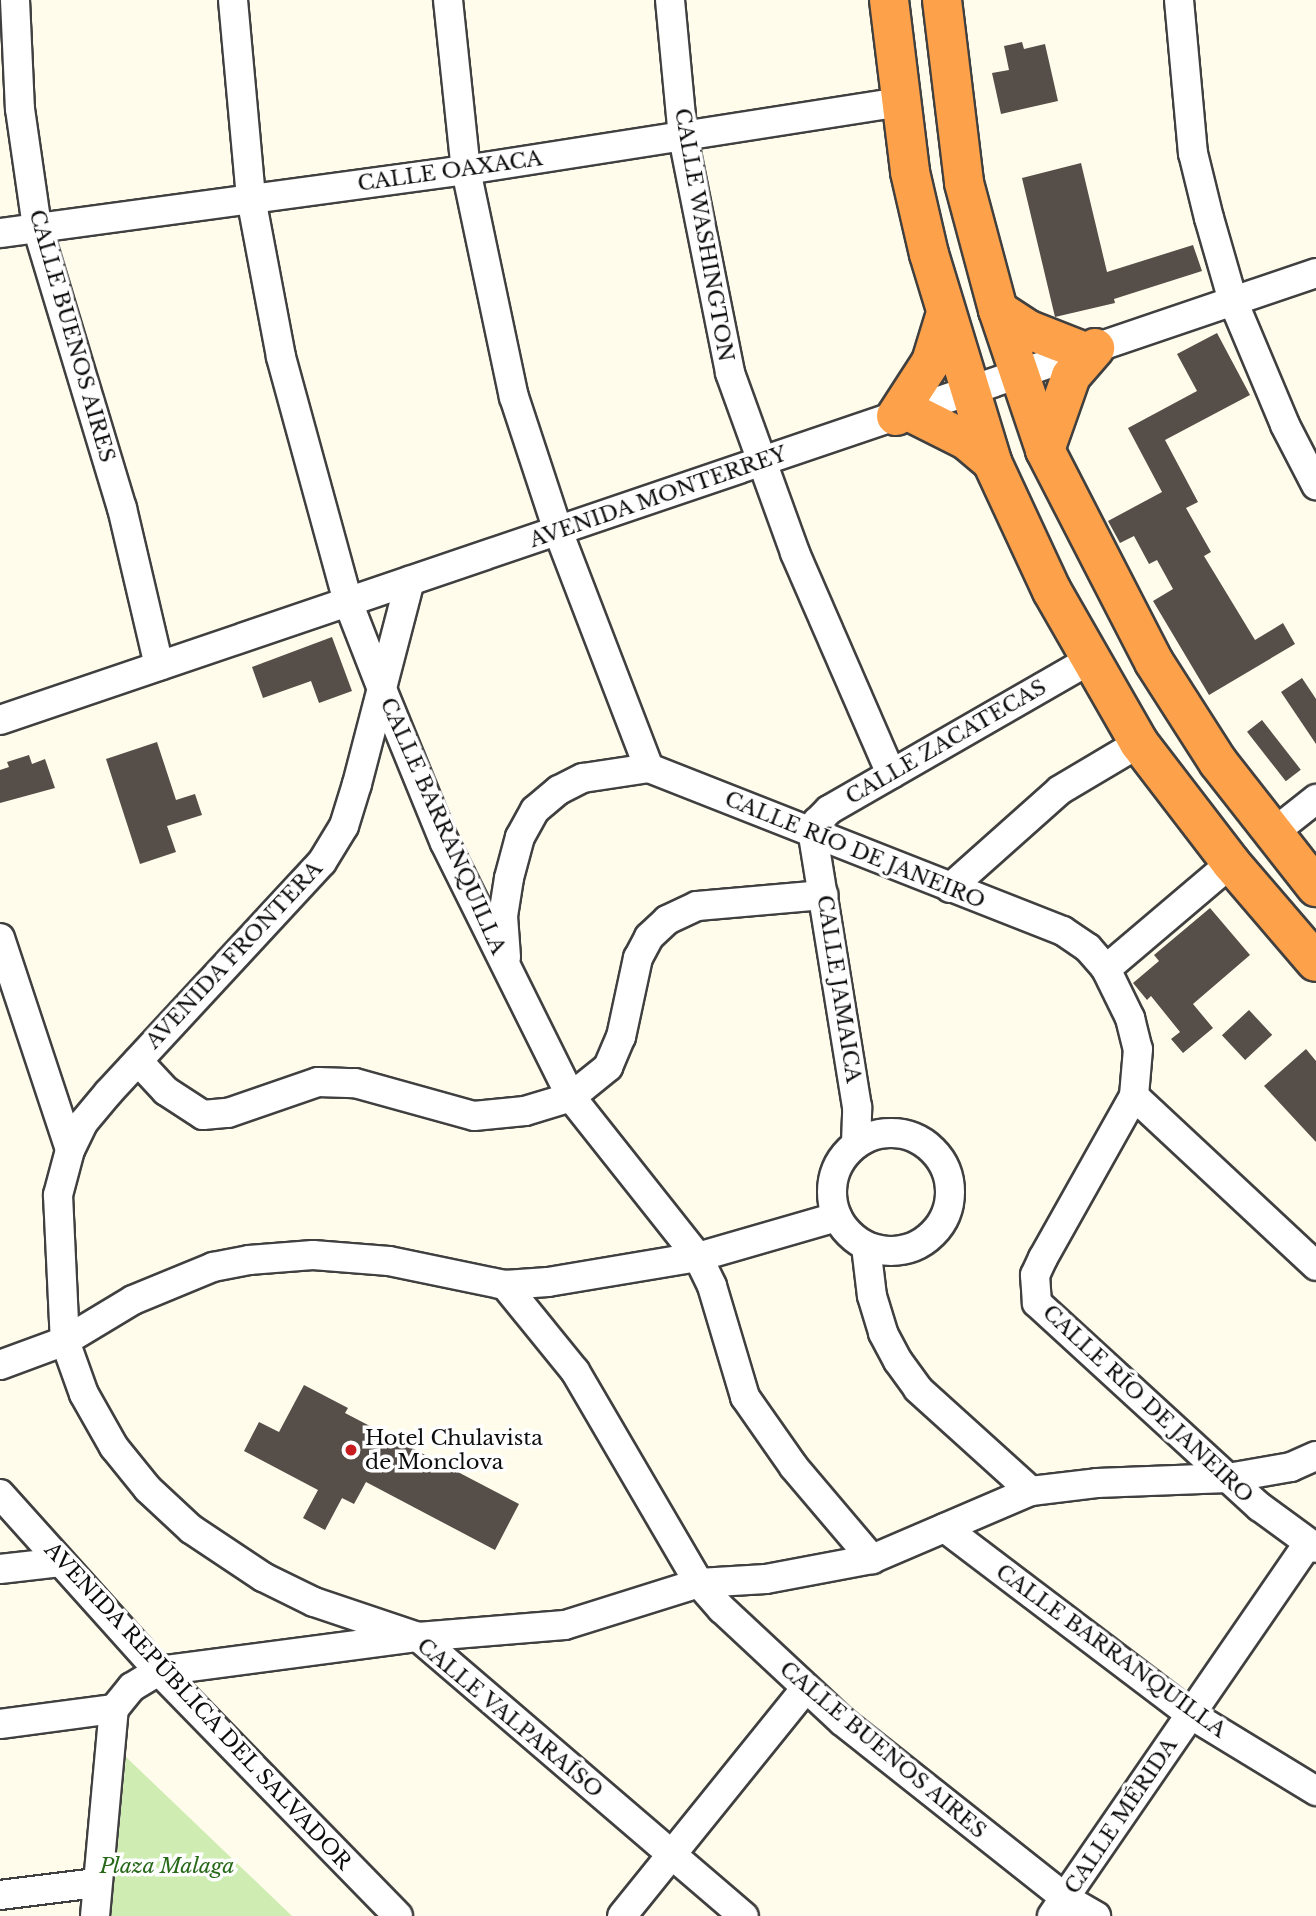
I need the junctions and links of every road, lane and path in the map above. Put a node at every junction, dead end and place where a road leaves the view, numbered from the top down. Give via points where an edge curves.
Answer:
1 (15, 0) edge
2 (233, 0) edge
3 (448, 0) edge
4 (670, 0) edge
5 (889, 0) edge
6 (942, 0) edge
7 (1179, 0) edge
8 (899, 102) junction
9 (683, 137) junction
10 (466, 170) junction
11 (251, 198) junction
12 (37, 227) junction
13 (0, 233) edge
14 (1316, 272) edge
15 (1233, 301) junction
16 (998, 310) junction
17 (946, 313) junction
18 (1090, 350) junction
19 (1019, 374) junction
20 (970, 391) junction
21 (903, 414) junction
22 (1045, 450) junction
23 (992, 462) junction
24 (759, 463) junction
25 (1316, 485) edge
26 (558, 531) junction
27 (410, 581) junction
28 (348, 602) junction
29 (1090, 660) junction
30 (159, 666) junction
31 (382, 689) junction
32 (0, 720) edge
33 (1139, 743) junction
34 (649, 768) junction
35 (891, 774) junction
36 (1316, 799) edge
37 (1273, 833) junction
38 (813, 836) junction
39 (1231, 863) junction
40 (1316, 887) edge
41 (950, 888) junction
42 (824, 895) junction
43 (0, 938) edge
44 (1316, 962) edge
45 (1105, 969) junction
46 (507, 970) junction
47 (138, 1061) junction
48 (1134, 1096) junction
49 (571, 1097) junction
50 (856, 1144) junction
51 (70, 1150) junction
52 (837, 1217) junction
53 (866, 1246) junction
54 (698, 1256) junction
55 (1316, 1266) edge
56 (505, 1285) junction
57 (65, 1341) junction
58 (0, 1365) edge
59 (1316, 1456) edge
60 (1228, 1478) junction
61 (1031, 1490) junction
62 (0, 1494) edge
63 (945, 1528) junction
64 (1312, 1545) edge
65 (872, 1559) junction
66 (61, 1562) junction
67 (0, 1569) edge
68 (699, 1583) junction
69 (418, 1637) junction
70 (159, 1671) junction
71 (805, 1689) junction
72 (114, 1709) junction
73 (1190, 1714) junction
74 (0, 1724) edge
75 (1316, 1791) edge
76 (671, 1858) junction
77 (96, 1883) junction
78 (0, 1895) edge
79 (1059, 1907) edge
80 (386, 1913) edge
81 (94, 1916) edge
82 (622, 1916) edge
83 (744, 1916) edge
84 (1096, 1916) edge

1 - 12 street, CALLE BUENOS AIRES via 20,109
2 - 11 street, CALLE BARRANQUILLA
3 - 10 street
4 - 9 street, CALLE WASHINGTON
5 - 8 highway
6 - 16 highway via 958,151
7 - 15 street via 1193,153
8 - 9 street, CALLE OAXACA
8 - 17 highway via 911,172
9 - 10 street, CALLE OAXACA
9 - 24 street, CALLE WASHINGTON via 730,373
10 - 11 street, CALLE OAXACA
10 - 26 street via 514,397
11 - 12 street, CALLE OAXACA
11 - 28 street, CALLE BARRANQUILLA via 281,357
12 - 13 street, CALLE OAXACA
12 - 30 street, CALLE BUENOS AIRES via 122,508
14 - 15 street, AVENIDA MONTERREY
15 - 18 street, AVENIDA MONTERREY
15 - 25 street via 1285,425
16 - 18 highway via 1029,330
16 - 19 highway
17 - 20 highway
17 - 21 highway via 931,362
18 - 19 street, AVENIDA MONTERREY
18 - 22 highway via 1071,376
19 - 20 street, AVENIDA MONTERREY
19 - 22 highway
20 - 21 street, AVENIDA MONTERREY
20 - 23 highway
21 - 23 highway via 966,440
21 - 24 street, AVENIDA MONTERREY
22 - 37 highway via 1154,662 1218,762
23 - 29 highway
24 - 26 street, AVENIDA MONTERREY
24 - 35 street, CALLE WASHINGTON
26 - 27 street, AVENIDA MONTERREY
26 - 34 street
27 - 28 street, AVENIDA MONTERREY
27 - 31 street, AVENIDA FRONTERA
28 - 30 street, AVENIDA MONTERREY
28 - 31 street, CALLE BARRANQUILLA
29 - 33 highway
29 - 35 street, CALLE ZACATECAS
30 - 32 street, AVENIDA MONTERREY
31 - 46 street, CALLE BARRANQUILLA via 445,843
31 - 47 street, AVENIDA FRONTERA via 344,826 322,862
33 - 39 highway
33 - 41 street via 1060,790
34 - 38 street, CALLE RÍO DE JANEIRO
34 - 46 street via 583,778 558,790 535,810 520,837 509,878 503,916
35 - 38 street, CALLE ZACATECAS via 829,810 817,822
36 - 37 street
37 - 40 highway
38 - 41 street, CALLE RÍO DE JANEIRO
38 - 42 street, CALLE JAMAICA
39 - 44 highway
39 - 45 street
41 - 45 street, CALLE RÍO DE JANEIRO via 1063,931 1088,948
42 - 49 street via 697,906 667,920 649,937 638,958 621,1037 608,1067
42 - 50 street, CALLE JAMAICA via 857,1107
43 - 51 street
45 - 48 street, CALLE RÍO DE JANEIRO via 1130,1018 1138,1049
46 - 49 street, CALLE BARRANQUILLA
47 - 49 street via 166,1091 202,1115 228,1113 318,1082 355,1083 474,1116 525,1111
47 - 51 street, AVENIDA FRONTERA via 83,1123
48 - 55 street
48 - 60 street, CALLE RÍO DE JANEIRO via 1043,1258 1034,1291 1037,1303 1052,1319
49 - 54 street, CALLE BARRANQUILLA
50 - 52 street via 833,1177
50 - 53 street via 892,1133 911,1136 941,1159 949,1177 946,1214 922,1243 885,1251
51 - 57 street, CALLE VALPARAÍSO via 58,1195
52 - 53 street
52 - 54 street
53 - 61 street via 872,1296 883,1333 898,1361 918,1389
54 - 56 street via 579,1279
54 - 65 street, CALLE BARRANQUILLA via 712,1286 745,1397 794,1467
56 - 57 street via 389,1261 313,1255 249,1261 212,1267 133,1300
56 - 68 street, CALLE BUENOS AIRES via 575,1371
57 - 58 street
57 - 69 street, CALLE VALPARAÍSO via 84,1394 114,1447 148,1489 191,1529 263,1577 314,1602
59 - 60 street via 1291,1467
60 - 61 street
60 - 64 street, CALLE RÍO DE JANEIRO
61 - 63 street
62 - 66 street, AVENIDA REPÚBLICA DEL SALVADOR
63 - 65 street
63 - 73 street, CALLE BARRANQUILLA
64 - 73 street, CALLE MÉRIDA
65 - 68 street via 766,1578
66 - 67 street
66 - 70 street, AVENIDA REPÚBLICA DEL SALVADOR
68 - 69 street via 565,1625
68 - 71 street, CALLE BUENOS AIRES
69 - 70 street
69 - 76 street, CALLE VALPARAÍSO
70 - 72 street via 132,1687
70 - 80 street, AVENIDA REPÚBLICA DEL SALVADOR
71 - 76 street
71 - 79 street, CALLE BUENOS AIRES
72 - 74 street
72 - 77 street
73 - 75 street, CALLE BARRANQUILLA
73 - 79 street, CALLE MÉRIDA
76 - 82 street
76 - 83 street, CALLE VALPARAÍSO
77 - 78 street
77 - 81 street
79 - 84 street, CALLE BUENOS AIRES

